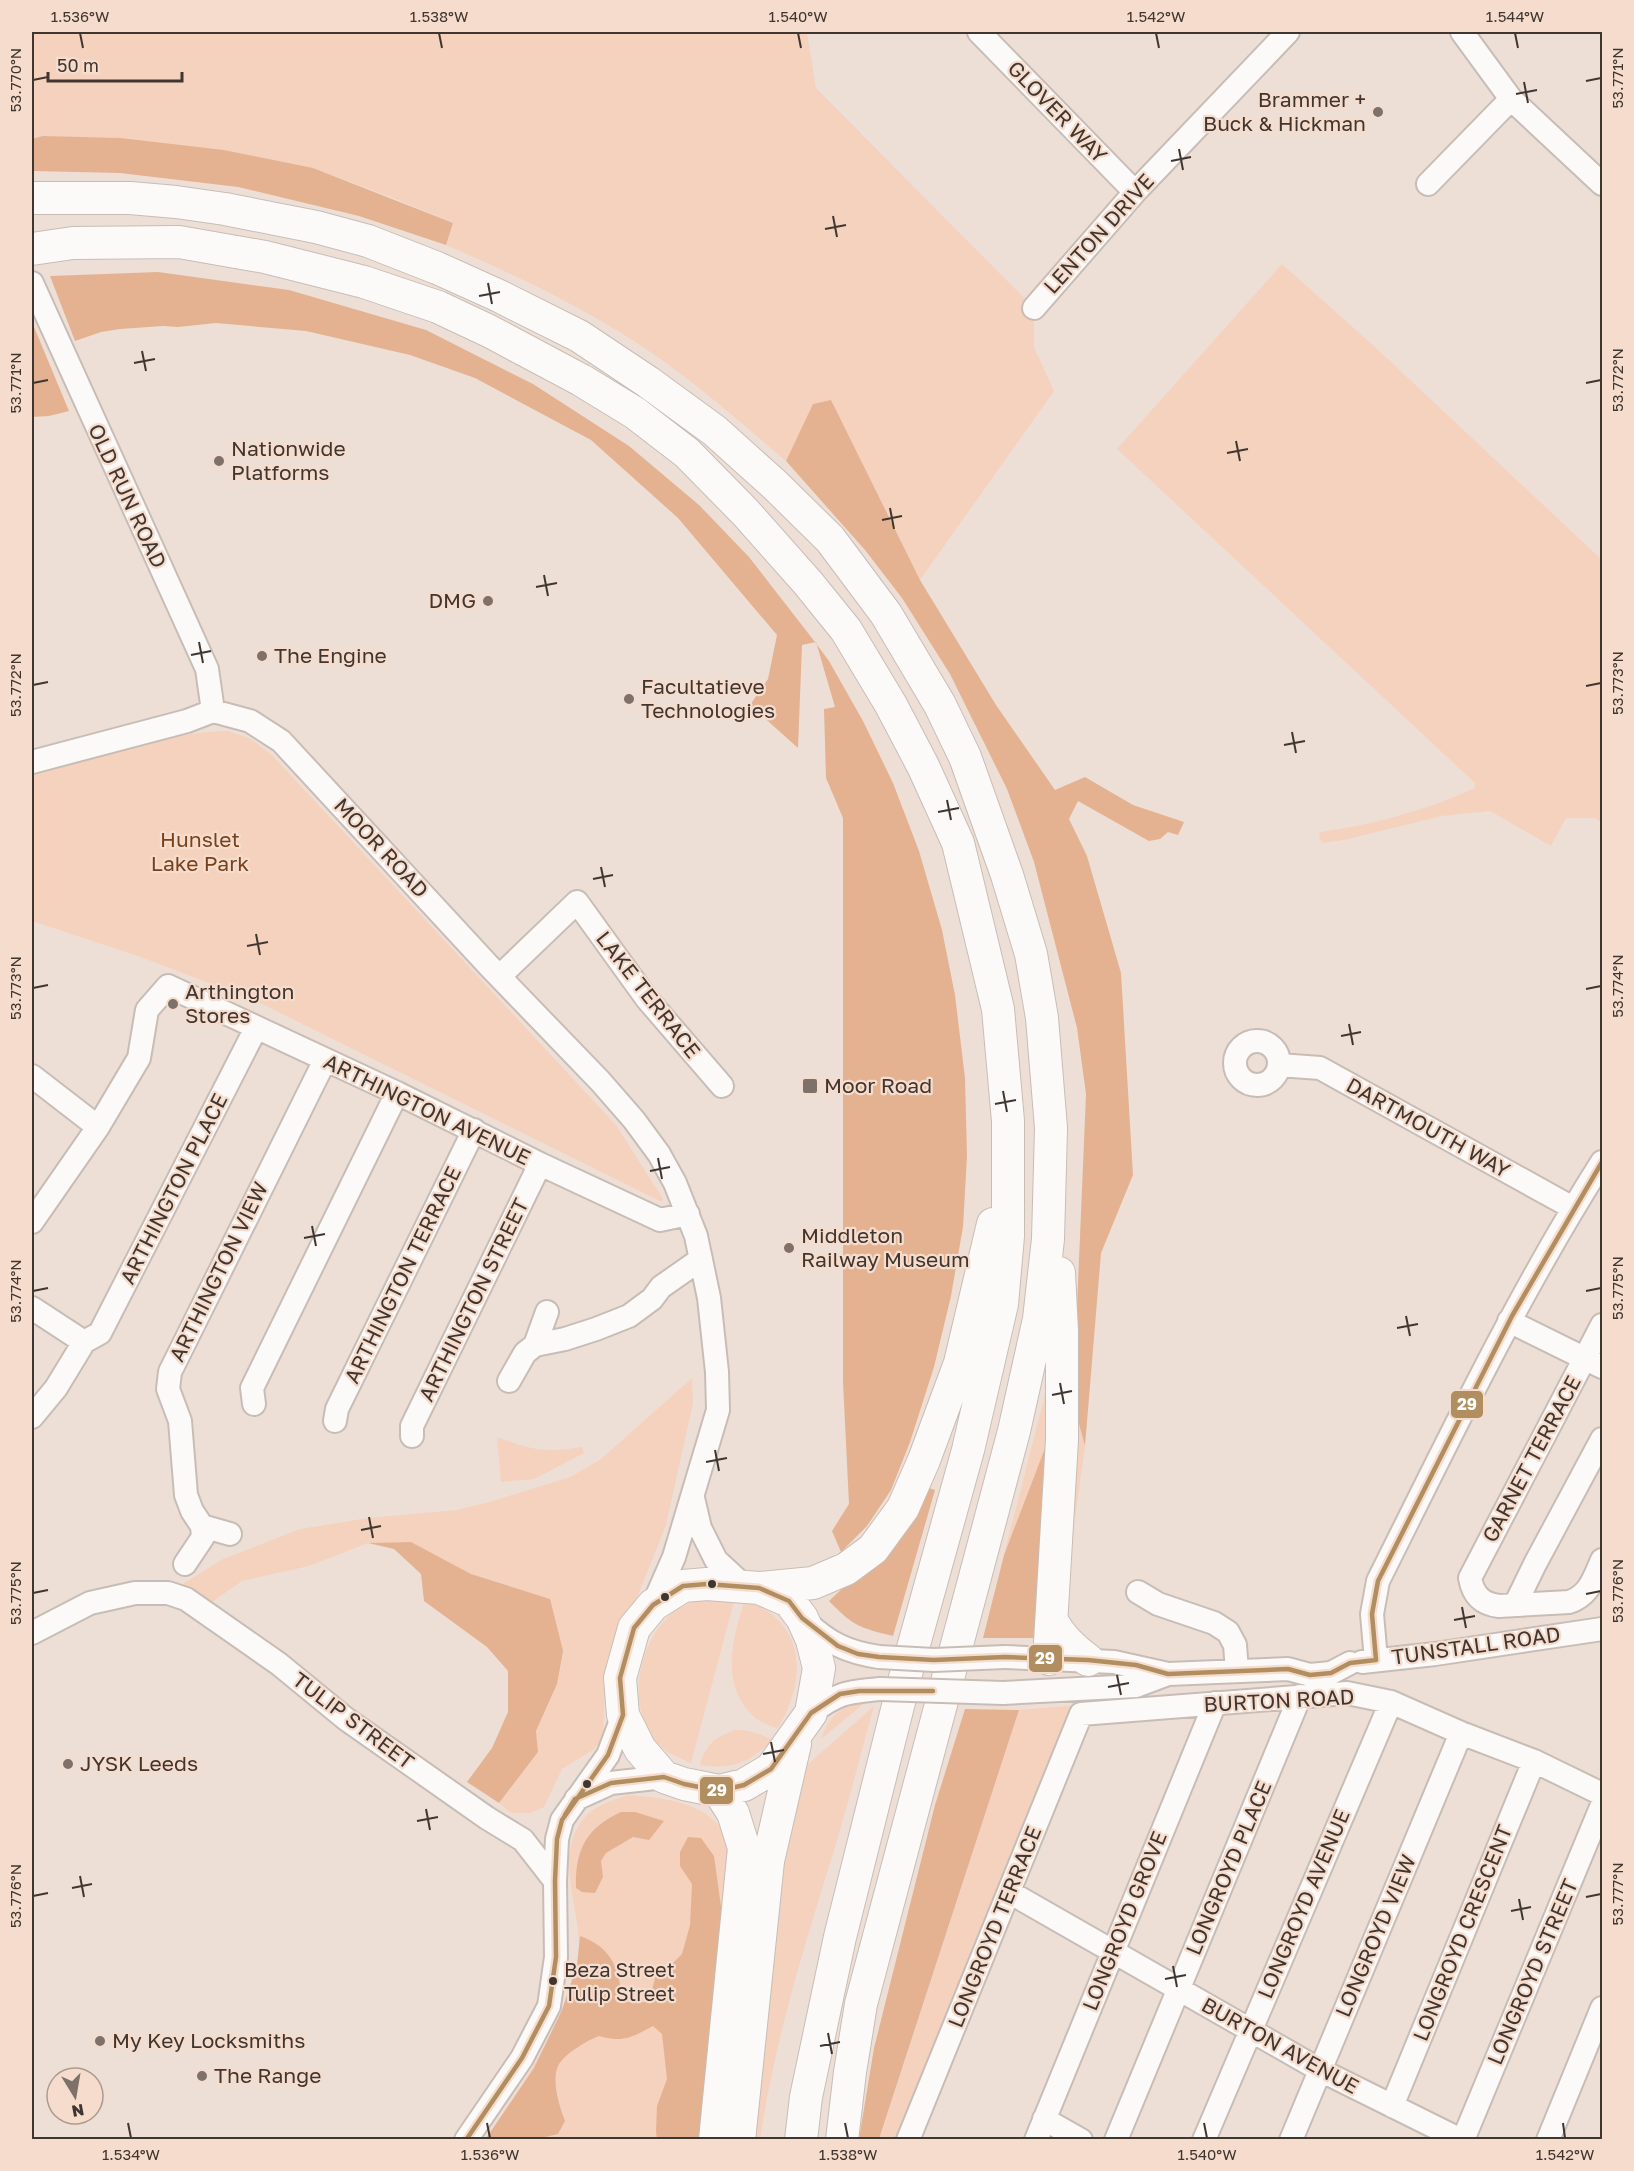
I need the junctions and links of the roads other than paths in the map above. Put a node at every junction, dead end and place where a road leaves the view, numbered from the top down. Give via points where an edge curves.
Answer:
1 (979, 32) edge
2 (1288, 32) edge
3 (1462, 32) edge
4 (1511, 99) junction
5 (1428, 184) dead end
6 (1602, 184) edge
7 (1135, 192) junction
8 (36, 198) edge
9 (44, 247) edge
10 (32, 284) edge
11 (1034, 308) dead end
12 (213, 711) junction
13 (32, 762) edge
14 (500, 976) junction
15 (256, 1028) junction
16 (325, 1060) junction
17 (1279, 1065) dead end
18 (32, 1076) edge
19 (722, 1086) dead end
20 (397, 1093) junction
21 (98, 1127) junction
22 (1051, 1128) junction
23 (474, 1130) junction
24 (1008, 1162) junction
25 (1602, 1162) edge
26 (540, 1164) junction
27 (1573, 1208) junction
28 (688, 1214) junction
29 (32, 1222) edge
30 (701, 1259) junction
31 (32, 1308) edge
32 (547, 1311) dead end
33 (1509, 1321) junction
34 (1602, 1325) edge
35 (84, 1342) junction
36 (535, 1345) junction
37 (1593, 1363) edge
38 (509, 1382) dead end
39 (254, 1404) dead end
40 (32, 1417) edge
41 (335, 1421) dead end
42 (412, 1436) dead end
43 (1602, 1439) edge
44 (692, 1497) junction
45 (202, 1526) junction
46 (230, 1534) dead end
47 (185, 1564) dead end
48 (1597, 1576) edge
49 (751, 1586) junction
50 (1138, 1592) dead end
51 (1476, 1594) joint
52 (653, 1605) junction
53 (1515, 1605) junction
54 (802, 1618) junction
55 (1052, 1621) junction
56 (1602, 1629) edge
57 (32, 1633) edge
58 (1048, 1659) junction
59 (1088, 1660) junction
60 (1376, 1660) junction
61 (1237, 1671) junction
62 (1168, 1674) junction
63 (1032, 1692) junction
64 (1300, 1696) junction
65 (1391, 1702) junction
66 (1215, 1703) junction
67 (1081, 1714) joint
68 (623, 1715) junction
69 (804, 1723) junction
70 (1461, 1733) junction
71 (889, 1747) junction
72 (1534, 1761) junction
73 (664, 1777) junction
74 (719, 1791) junction
75 (1602, 1794) edge
76 (575, 1799) junction
77 (1602, 1805) edge
78 (555, 1881) junction
79 (1009, 1892) junction
80 (1113, 1952) junction
81 (1179, 1990) junction
82 (1602, 2008) edge
83 (1250, 2031) junction
84 (1320, 2070) junction
85 (1392, 2106) junction
86 (1044, 2119) junction
87 (466, 2139) edge
88 (715, 2139) edge
89 (739, 2139) edge
90 (784, 2139) edge
91 (801, 2139) edge
92 (842, 2139) edge
93 (908, 2139) edge
94 (1036, 2139) edge
95 (1081, 2139) edge
96 (1116, 2139) edge
97 (1204, 2139) edge
98 (1291, 2139) edge
99 (1462, 2139) edge
100 (1548, 2139) edge

1 - 7 street, GLOVER WAY
2 - 7 street, LENTON DRIVE
3 - 4 street
4 - 5 street
4 - 6 street
7 - 11 street, LENTON DRIVE
8 - 22 highway via 130,198 225,208 368,241 497,295 579,336 715,431 774,484 830,539 886,615 940,705 965,757 1030,954 1042,1018
9 - 24 highway via 179,242 265,257 364,282 438,307 561,369 635,413 687,453 753,521 846,630 891,705 945,810 958,843 998,1009
10 - 12 street, OLD RUN ROAD via 207,669
12 - 13 street
12 - 14 street, MOOR ROAD via 250,721 281,741
14 - 19 street, LAKE TERRACE via 577,902 647,999
14 - 28 street, MOOR ROAD via 634,1120 675,1183
15 - 16 street, ARTHINGTON AVENUE
15 - 21 street, ARTHINGTON AVENUE via 168,986 147,1010 139,1058
15 - 35 street, ARTHINGTON PLACE via 100,1333
16 - 20 street, ARTHINGTON AVENUE
16 - 45 street, ARTHINGTON VIEW via 170,1372 168,1389 180,1421 186,1496
17 - 27 street, DARTMOUTH WAY via 1320,1068
18 - 21 street
20 - 23 street, ARTHINGTON AVENUE
20 - 39 street via 252,1388
21 - 29 street
22 - 55 highway via 1062,1330 1062,1440
22 - 92 highway via 1048,1239 1039,1319 1014,1431 861,2004
23 - 26 street, ARTHINGTON AVENUE
23 - 41 street, ARTHINGTON TERRACE via 337,1409
24 - 49 highway via 960,1363 903,1508 873,1549 846,1569 813,1583
24 - 71 highway via 1008,1236 1002,1304 969,1450
25 - 27 street
26 - 28 street, ARTHINGTON AVENUE via 660,1220
26 - 42 street, ARTHINGTON STREET via 412,1426
27 - 33 street
28 - 30 street, MOOR ROAD
30 - 36 street via 629,1316 565,1339
30 - 44 street, MOOR ROAD via 713,1334 718,1410
31 - 35 street
32 - 36 street
33 - 37 street
33 - 60 street via 1378,1581 1372,1614
34 - 37 street, GARNET TERRACE
35 - 40 street, ARTHINGTON PLACE via 56,1388
36 - 38 street via 525,1353
37 - 51 street, GARNET TERRACE via 1470,1578
43 - 53 street
44 - 49 street via 700,1528 716,1560
44 - 52 street, MOOR ROAD via 674,1557
45 - 46 street
45 - 47 street via 202,1537
48 - 53 street, TUNSTALL ROAD via 1578,1600
49 - 52 highway via 683,1586
49 - 54 highway via 789,1602
50 - 61 street via 1228,1632 1235,1645
51 - 53 street, TUNSTALL ROAD via 1491,1605
52 - 68 highway via 634,1628 620,1678
54 - 58 street, TUNSTALL ROAD, bridge via 838,1646 858,1654 934,1660
54 - 69 highway via 819,1668
55 - 58 highway
55 - 59 highway via 1059,1635
56 - 60 street, TUNSTALL ROAD
57 - 78 street, TULIP STREET via 90,1603 135,1593 168,1593 186,1599 279,1664 356,1725 523,1840
58 - 59 street, TUNSTALL ROAD
58 - 63 street
59 - 62 street, TUNSTALL ROAD via 1136,1665
60 - 61 street, TUNSTALL ROAD via 1310,1675 1288,1669
61 - 62 street, TUNSTALL ROAD
62 - 63 street, TUNSTALL ROAD via 1136,1686
63 - 69 street, TUNSTALL ROAD, bridge via 880,1689 840,1694
64 - 65 street, BURTON ROAD via 1347,1693
64 - 66 street, BURTON ROAD
64 - 81 street, LONGROYD PLACE
65 - 70 street, BURTON ROAD
65 - 83 street, LONGROYD AVENUE
66 - 67 street, BURTON ROAD
66 - 80 street, LONGROYD GROVE
67 - 79 street, LONGROYD TERRACE
68 - 73 highway via 640,1749
68 - 76 street via 608,1755
69 - 74 highway via 771,1768 744,1785
69 - 89 highway via 768,1861
70 - 72 street, BURTON ROAD
70 - 84 street, LONGROYD VIEW
71 - 90 highway via 811,2005
71 - 91 highway via 840,1937 806,2097
72 - 75 street, BURTON ROAD
72 - 85 street, LONGROYD CRESCENT
73 - 74 highway
73 - 76 street via 611,1783
74 - 88 highway via 733,1813 744,1848
76 - 78 street via 562,1820 557,1839
77 - 99 street, LONGROYD STREET
78 - 87 street via 556,1957 549,2006 522,2058
79 - 80 street, BURTON AVENUE
79 - 93 street, LONGROYD TERRACE
80 - 81 street, BURTON AVENUE
80 - 86 street, LONGROYD GROVE
81 - 83 street, BURTON AVENUE
81 - 96 street, LONGROYD PLACE
82 - 100 street
83 - 84 street, BURTON AVENUE
83 - 97 street, LONGROYD AVENUE
84 - 85 street, BURTON AVENUE
84 - 98 street, LONGROYD VIEW
85 - 99 street, BURTON AVENUE
86 - 94 street, LONGROYD GROVE
86 - 95 street

